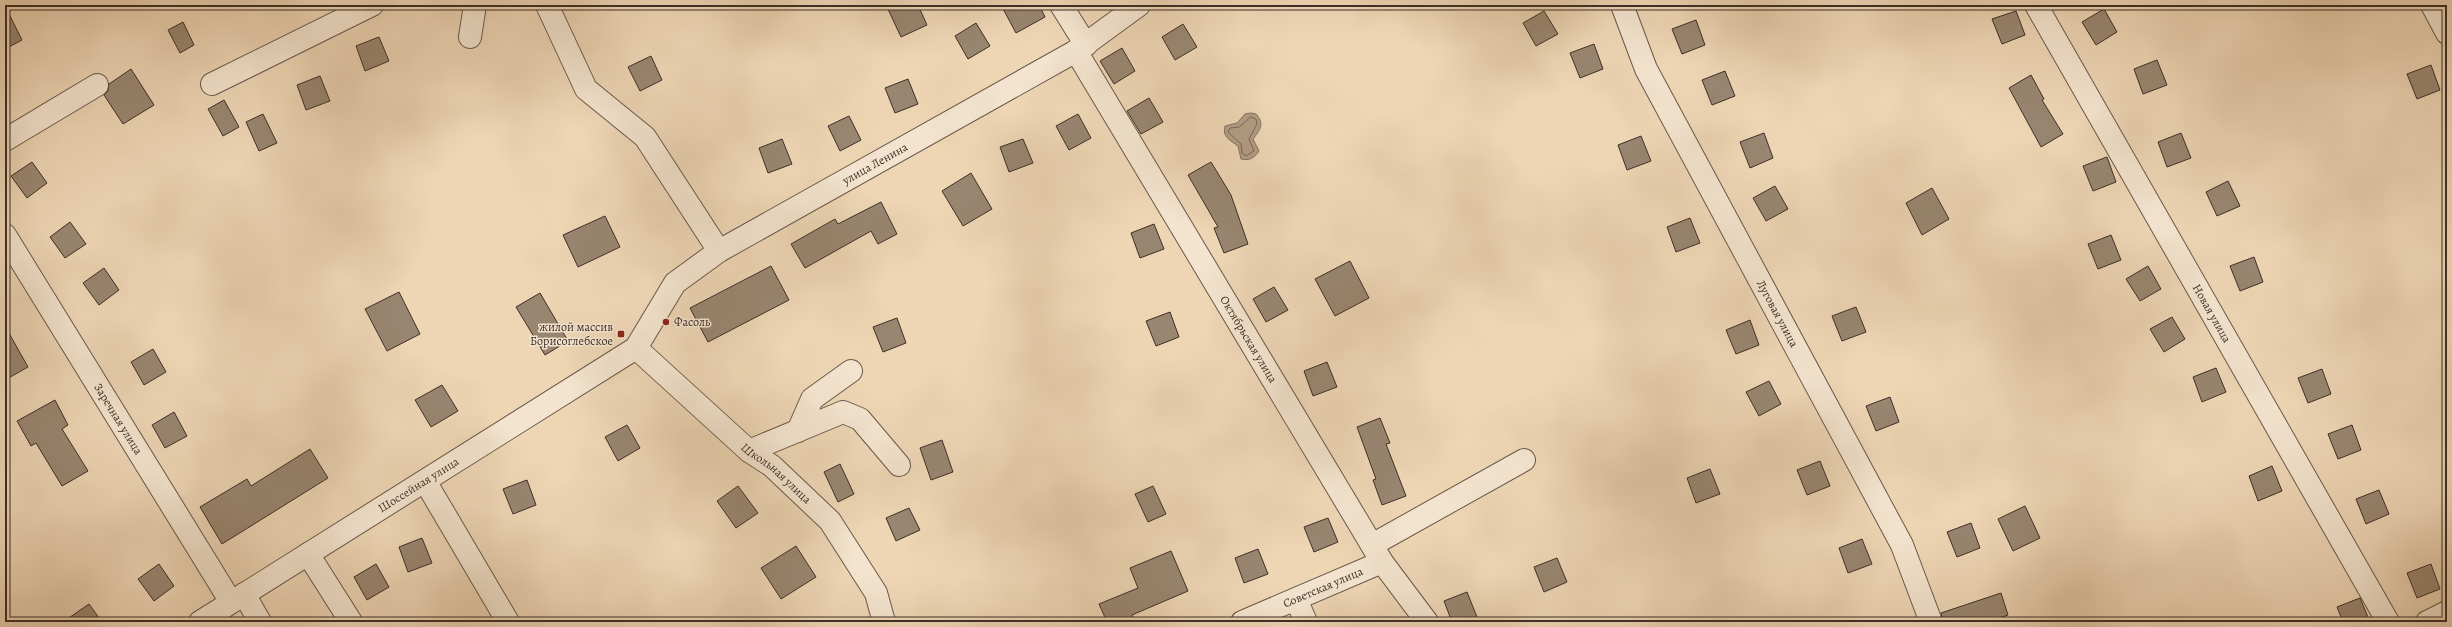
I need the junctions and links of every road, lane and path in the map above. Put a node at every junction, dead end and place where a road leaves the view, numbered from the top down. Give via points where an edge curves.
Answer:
1 (372, 5) edge
2 (475, 5) edge
3 (547, 5) edge
4 (1061, 5) edge
5 (1139, 5) edge
6 (1622, 5) edge
7 (2036, 5) edge
8 (2432, 5) edge
9 (2447, 33) edge
10 (470, 37) dead end
11 (1081, 48) junction
12 (212, 84) dead end
13 (98, 85) dead end
14 (5, 140) edge
15 (5, 235) edge
16 (719, 251) junction
17 (636, 348) junction
18 (851, 371) dead end
19 (798, 431) junction
20 (749, 451) junction
21 (1524, 460) dead end
22 (900, 465) dead end
23 (425, 481) junction
24 (308, 554) junction
25 (1377, 554) junction
26 (238, 598) junction
27 (1296, 599) junction
28 (2447, 612) edge
29 (200, 622) edge
30 (260, 622) edge
31 (351, 622) edge
32 (508, 622) edge
33 (884, 622) edge
34 (1242, 622) edge
35 (1306, 622) edge
36 (1427, 622) edge
37 (1931, 622) edge
38 (2388, 622) edge
39 (2427, 622) edge

1 - 12 street
2 - 10 street
3 - 16 street via 586,89 645,137
4 - 11 street, Октябрьская улица
5 - 11 street, улица Ленина
6 - 37 street, Луговая улица via 1646,69 1902,545
7 - 38 street, Новая улица
8 - 9 street
11 - 16 street, улица Ленина
11 - 25 street, Октябрьская улица
13 - 14 street
15 - 26 street, Заречная улица
16 - 17 street, улица Ленина via 675,283
17 - 20 street, Школьная улица
17 - 23 street, Шоссейная улица
18 - 19 street via 812,399
19 - 20 street
19 - 22 street via 843,412 860,419
20 - 33 street, Школьная улица via 772,466 830,521 876,593
21 - 25 street, Советская улица
23 - 24 street, Шоссейная улица
23 - 32 street
24 - 26 street, Шоссейная улица
24 - 31 street
25 - 27 street, Советская улица
25 - 36 street, Октябрьская улица
26 - 29 street, Шоссейная улица
26 - 30 street, Заречная улица
27 - 34 street, Советская улица
27 - 35 street
28 - 39 street

